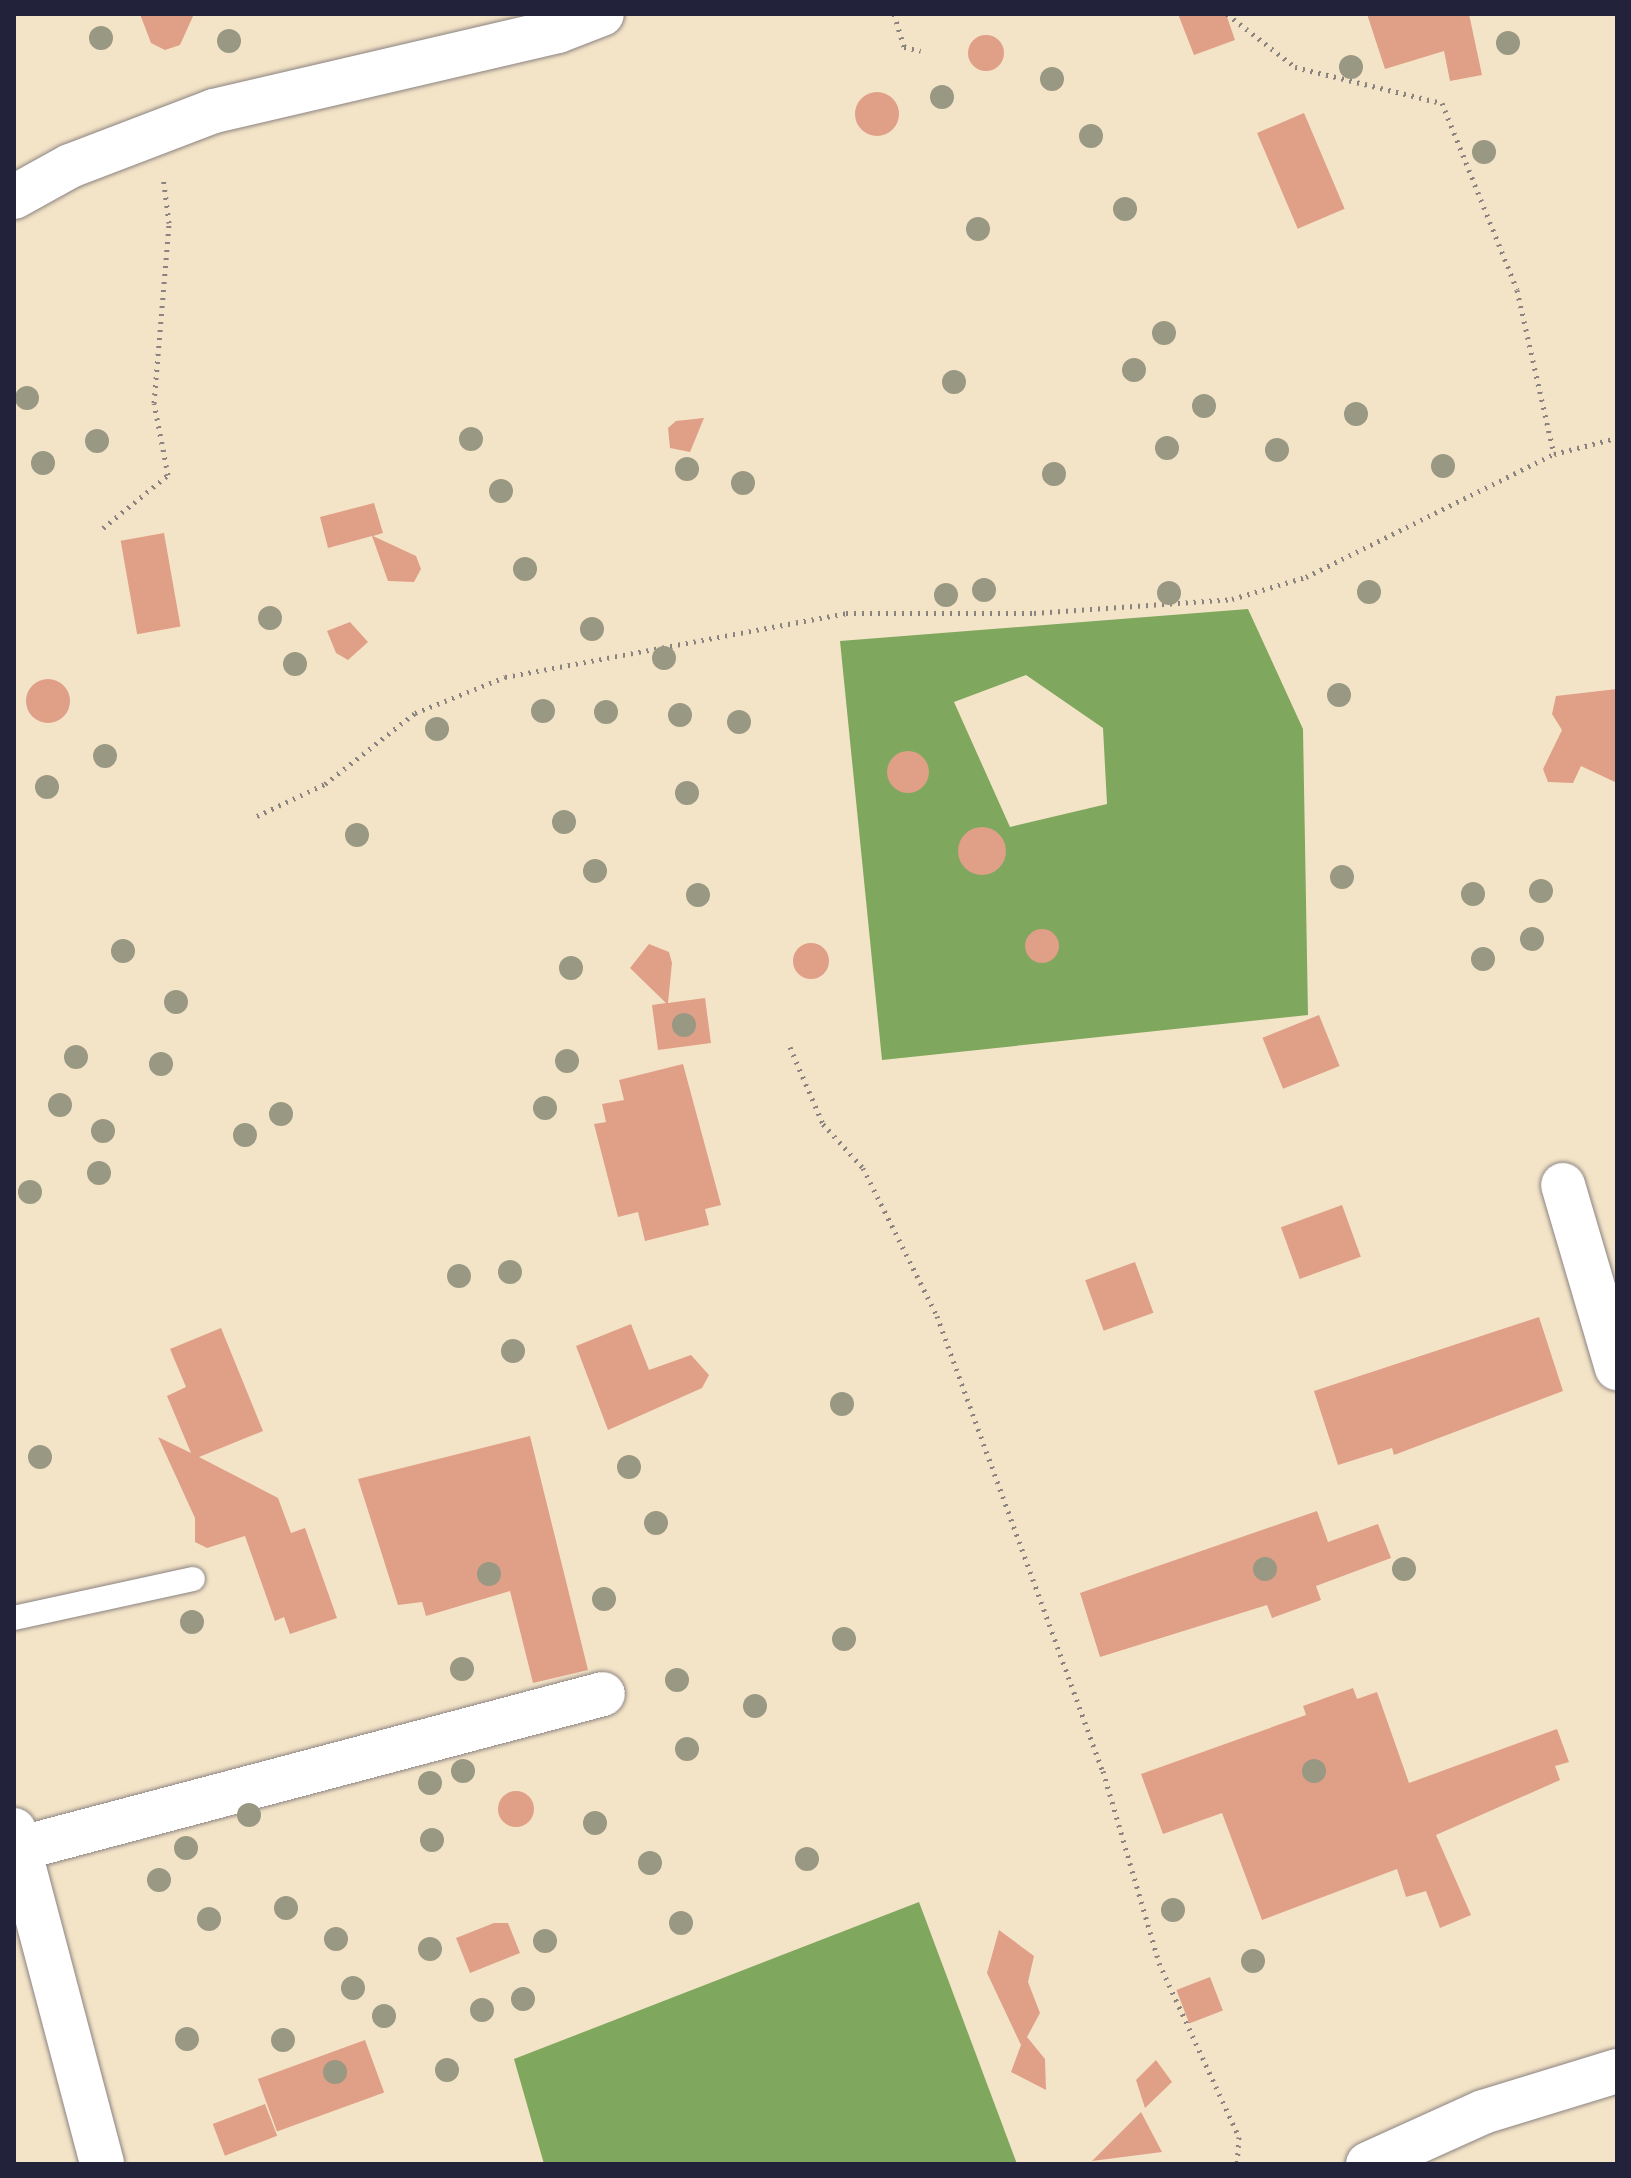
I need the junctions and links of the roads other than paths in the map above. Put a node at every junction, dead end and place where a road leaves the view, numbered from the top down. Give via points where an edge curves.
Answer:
1 (602, 14) edge
2 (14, 197) edge
3 (1563, 1185) dead end
4 (1617, 1368) edge
5 (193, 1579) dead end
6 (14, 1618) edge
7 (603, 1694) dead end
8 (16, 1839) edge
9 (1617, 2071) edge
10 (102, 2164) edge
11 (1368, 2164) edge

1 - 2 street via 157,131
3 - 4 street
5 - 6 lane
7 - 8 street
8 - 10 street
9 - 11 street via 1483,2112

